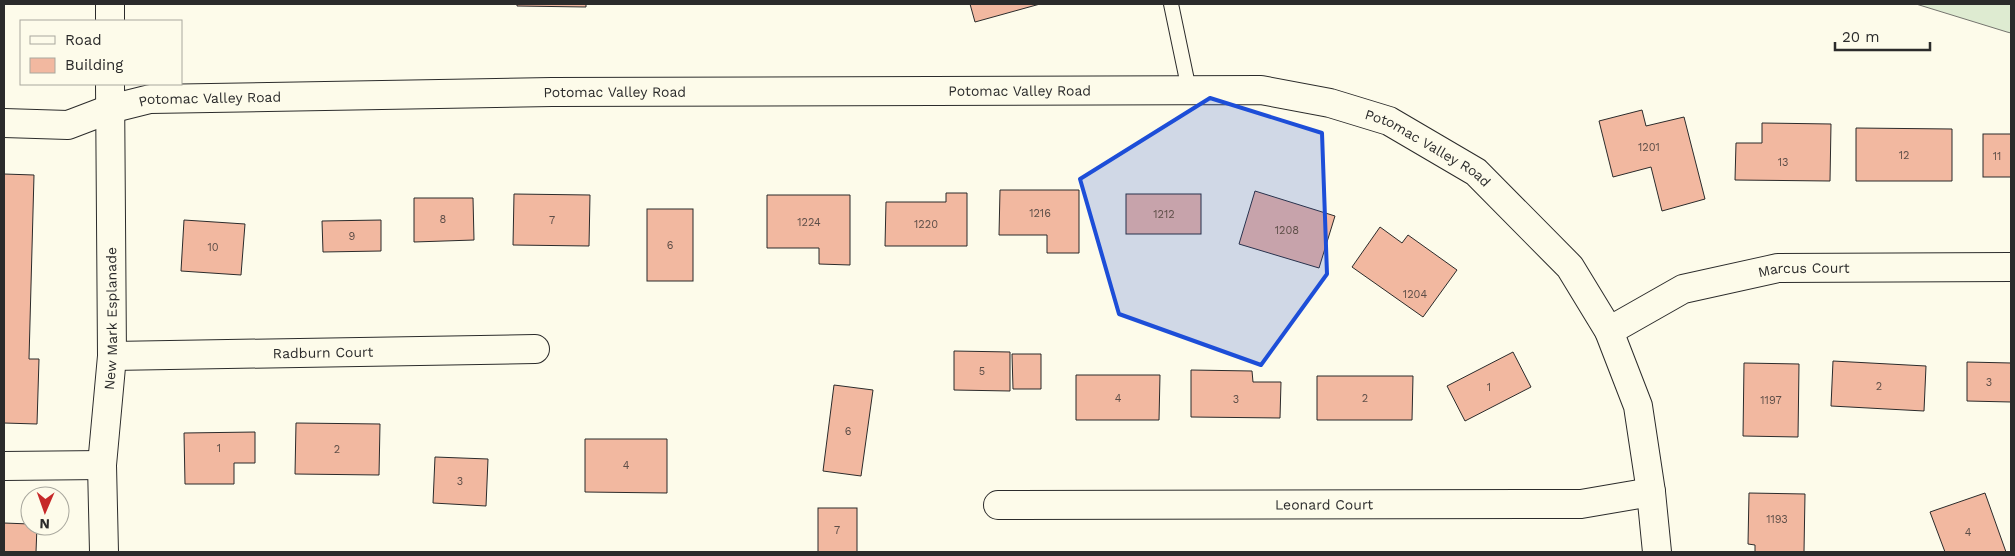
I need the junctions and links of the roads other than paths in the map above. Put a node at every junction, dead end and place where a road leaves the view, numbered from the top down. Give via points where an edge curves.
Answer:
1 (110, 4) edge
2 (1171, 4) edge
3 (110, 20) edge
4 (1189, 90) junction
5 (110, 96) edge
6 (4, 123) edge
7 (2011, 267) edge
8 (1609, 331) junction
9 (535, 349) dead end
10 (112, 356) junction
11 (102, 465) junction
12 (4, 466) edge
13 (1651, 492) junction
14 (998, 505) dead end
15 (104, 552) edge
16 (1657, 552) edge

1 - 3 street
2 - 4 lane
4 - 5 street, Potomac Valley Road via 552,92 150,99
4 - 8 street, Potomac Valley Road via 1261,90 1330,102 1389,121 1476,172 1570,267
5 - 6 street, Potomac Valley Road via 68,125
5 - 10 street, New Mark Esplanade
7 - 8 street, Marcus Court via 1778,268 1683,289
8 - 13 street, Potomac Valley Road via 1638,406
9 - 10 street, Radburn Court
10 - 11 street, New Mark Esplanade
11 - 12 street
11 - 15 street, New Mark Esplanade
13 - 14 street, Leonard Court via 1581,504
13 - 16 street, Potomac Valley Road

